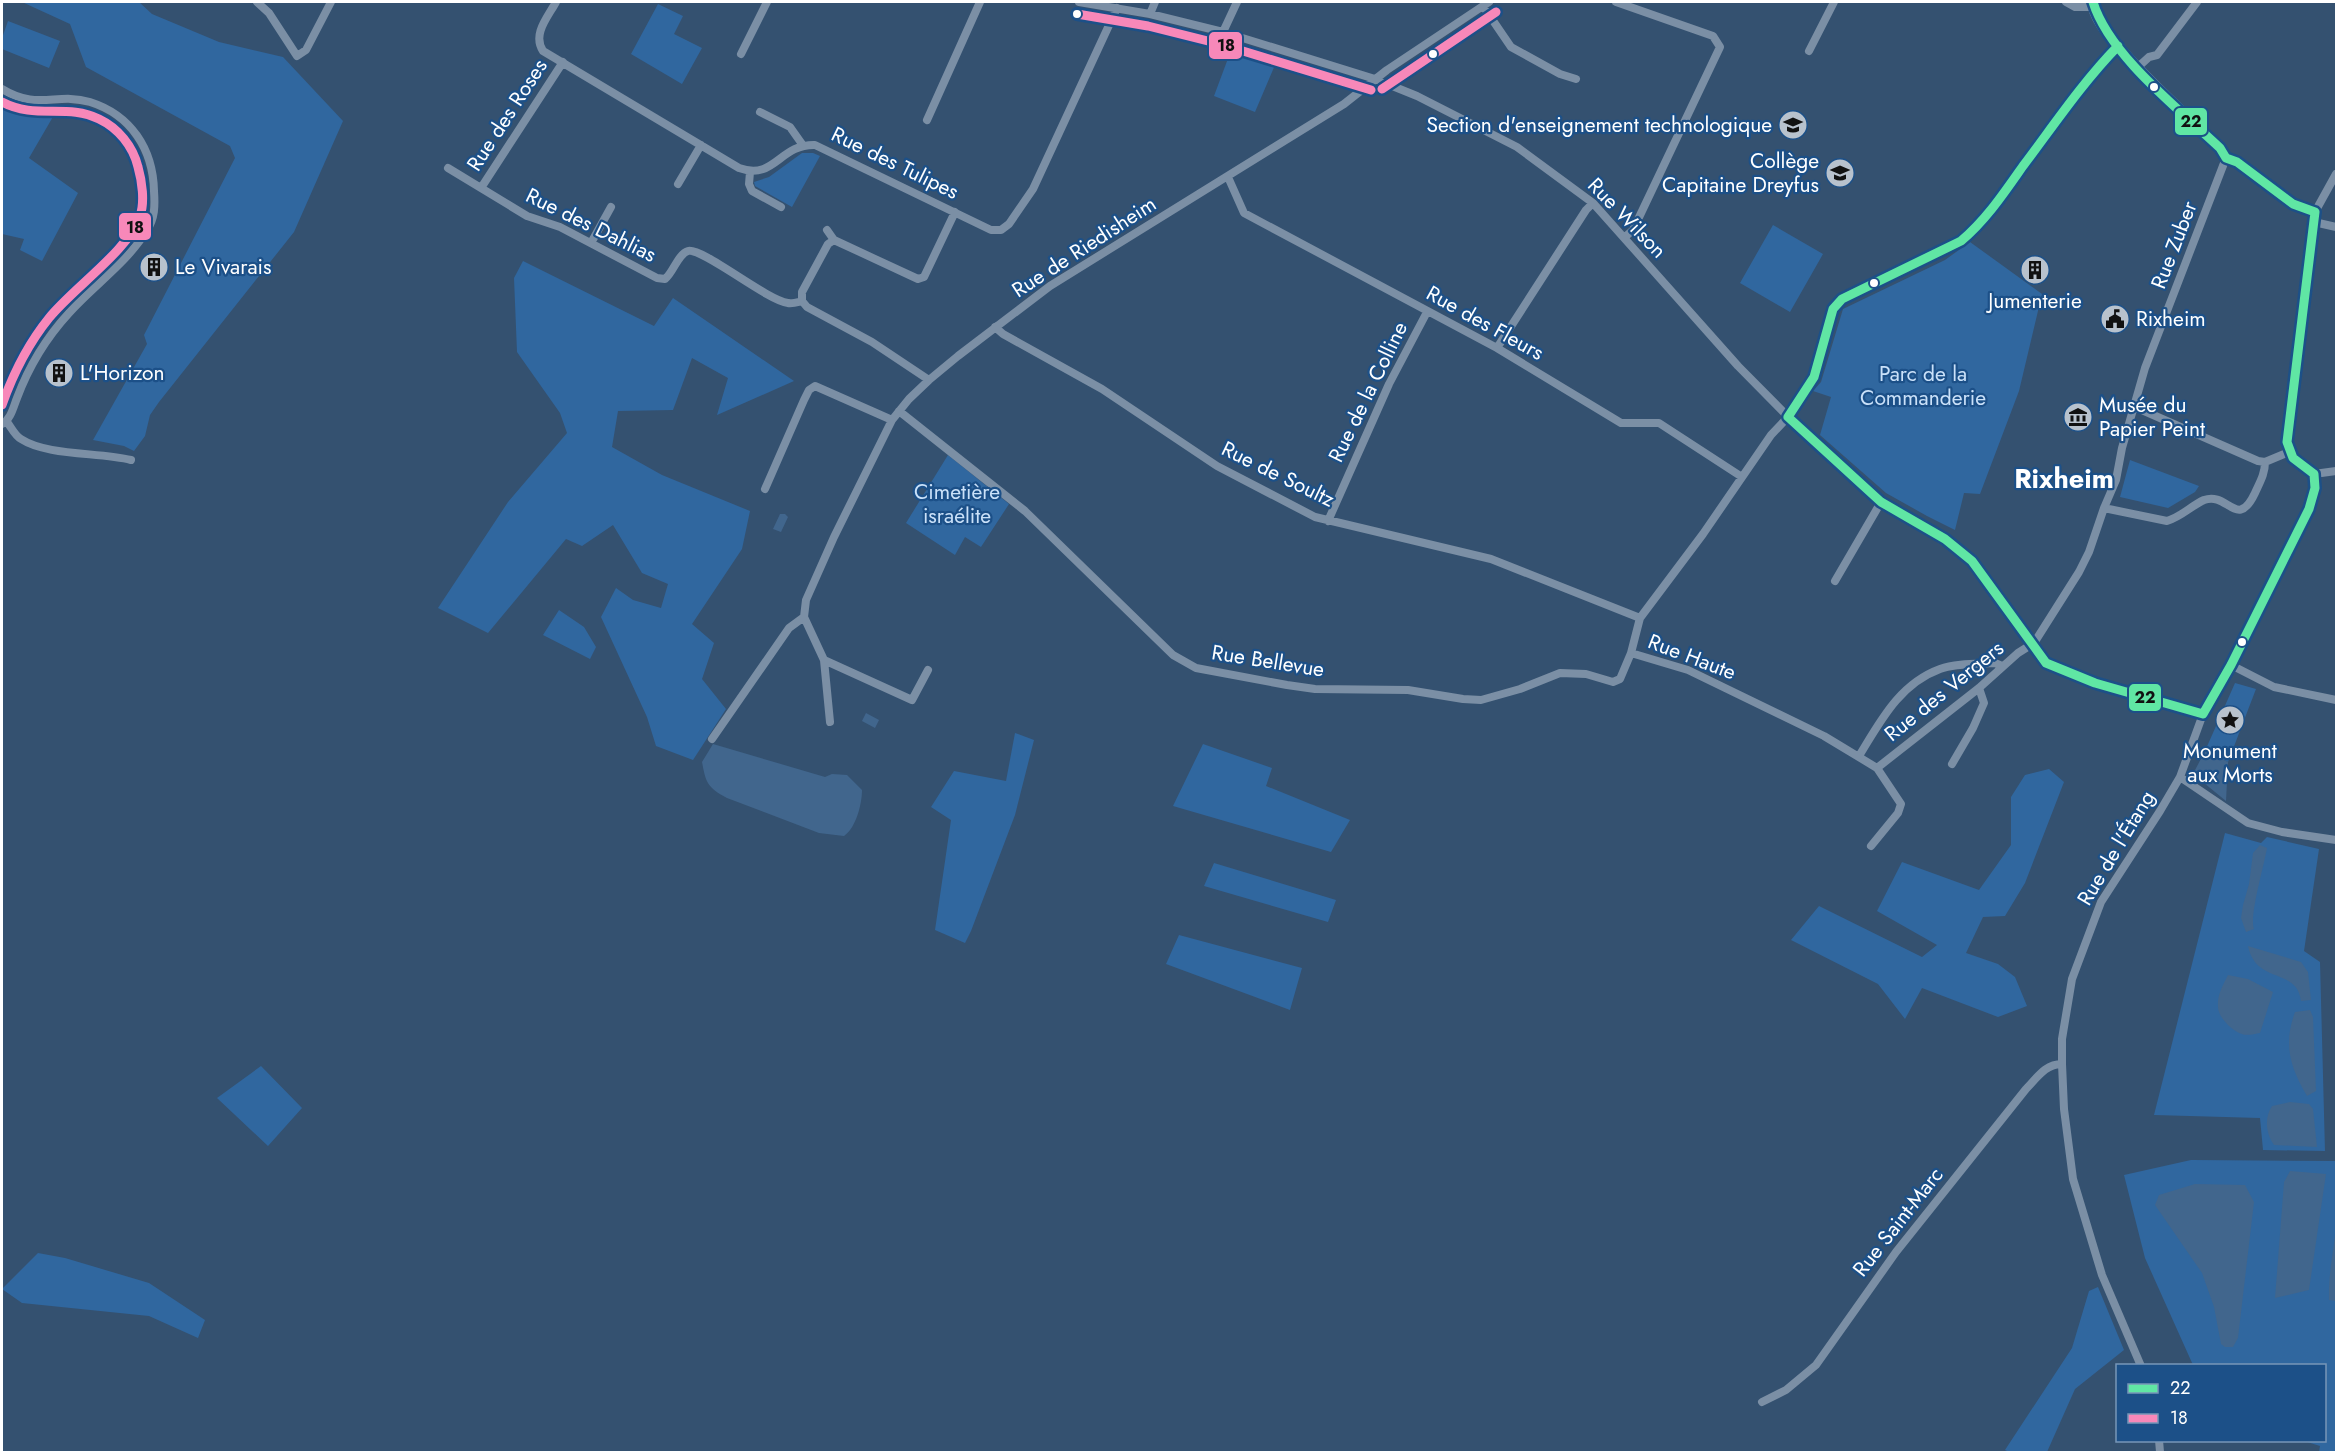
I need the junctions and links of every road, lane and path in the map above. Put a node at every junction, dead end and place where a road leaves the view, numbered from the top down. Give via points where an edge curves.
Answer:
1 (257, 2) edge
2 (331, 2) edge
3 (556, 2) edge
4 (767, 2) edge
5 (980, 2) edge
6 (1079, 2) edge
7 (1155, 2) edge
8 (1238, 2) edge
9 (1616, 2) edge
10 (1834, 2) edge
11 (2066, 2) edge
12 (2197, 2) edge
13 (1486, 4) edge
14 (2093, 4) edge
15 (1117, 8) junction
16 (1150, 15) junction
17 (1223, 32) junction
18 (2118, 46) junction
19 (1809, 51) dead end
20 (741, 54) dead end
21 (563, 62) junction
22 (2138, 67) junction
23 (1375, 79) junction
24 (1576, 79) dead end
25 (2, 89) edge
26 (760, 112) dead end
27 (927, 120) dead end
28 (802, 144) junction
29 (701, 145) junction
30 (2226, 158) junction
31 (448, 168) dead end
32 (750, 172) junction
33 (2337, 174) edge
34 (1228, 177) junction
35 (678, 184) dead end
36 (481, 188) junction
37 (1593, 203) junction
38 (611, 207) dead end
39 (781, 207) dead end
40 (955, 212) junction
41 (2315, 212) junction
42 (2314, 222) junction
43 (2337, 227) edge
44 (827, 230) dead end
45 (1625, 237) junction
46 (834, 240) junction
47 (591, 243) junction
48 (802, 301) junction
49 (1427, 312) junction
50 (995, 327) junction
51 (1497, 348) junction
52 (929, 380) junction
53 (2135, 407) junction
54 (899, 411) junction
55 (1788, 417) junction
56 (892, 420) junction
57 (4, 423) edge
58 (2289, 452) junction
59 (131, 460) dead end
60 (2265, 462) junction
61 (2337, 471) edge
62 (2314, 474) junction
63 (1742, 477) junction
64 (765, 489) dead end
65 (1881, 502) junction
66 (2104, 508) junction
67 (1328, 521) junction
68 (1835, 581) dead end
69 (804, 617) junction
70 (1640, 618) junction
71 (2034, 643) junction
72 (1631, 653) junction
73 (824, 660) junction
74 (2231, 664) junction
75 (2002, 666) junction
76 (928, 670) dead end
77 (1979, 688) junction
78 (2337, 700) edge
79 (2203, 714) junction
80 (830, 722) dead end
81 (712, 739) dead end
82 (1859, 756) junction
83 (1952, 764) dead end
84 (1877, 768) junction
85 (2180, 777) junction
86 (2337, 840) edge
87 (1871, 846) dead end
88 (2062, 1064) junction
89 (2141, 1364) edge
90 (1762, 1402) dead end

1 - 2 street via 269,13 297,56 306,50
3 - 21 street via 539,33 538,43 543,51
4 - 20 street
5 - 27 street
6 - 15 street, Rue Wilson
7 - 16 street
8 - 17 street
9 - 45 street via 1713,36 1720,47 1633,230
10 - 19 street
11 - 14 street via 2075,7
12 - 22 street via 2157,55
13 - 23 street, Rue de Riedisheim
13 - 24 street via 1511,47
14 - 18 main road via 2102,25
15 - 16 street, Rue Wilson
15 - 40 street, Rue des Tulipes via 1033,189 1009,224 1001,230 991,230
16 - 17 street, Rue Wilson
17 - 23 street, Rue Wilson
18 - 22 main road
18 - 55 street, Rue Haute via 2060,114 1991,212 1970,233 1837,304 1814,377
21 - 29 street
21 - 36 street, Rue des Roses
22 - 30 main road
23 - 34 street, Rue de Riedisheim via 1344,104
23 - 37 street, Rue Wilson via 1517,147
25 - 57 street via 33,101 90,102 125,121 134,129 149,158 155,203 148,230 131,252 70,311 44,344
26 - 28 street via 790,127
28 - 32 street, Rue des Tulipes via 762,171
28 - 40 street, Rue des Tulipes via 815,145
29 - 32 street
29 - 35 street
30 - 41 street via 2293,204
30 - 53 street, Rue Zuber via 2145,369
31 - 36 street, Rue des Dahlias
32 - 39 street via 752,191
33 - 41 street
34 - 49 street, Rue des Fleurs via 1244,213
34 - 50 street, Rue de Riedisheim via 1050,286
36 - 47 street, Rue des Dahlias via 527,216
37 - 45 street, Rue Wilson
37 - 51 street
38 - 47 street
40 - 46 street via 924,277 918,279
41 - 42 street
42 - 43 street
42 - 58 street via 2287,442
44 - 46 street
45 - 55 street, Rue Wilson
46 - 48 street via 828,244 802,292
47 - 48 street, Rue des Dahlias via 665,279 683,255 696,251 787,303
48 - 52 street, Rue des Dahlias
49 - 51 street, Rue des Fleurs
49 - 67 street, Rue de la Colline via 1389,384
50 - 52 street, Rue de Riedisheim
50 - 67 street, Rue de Soultz via 1102,389 1217,466
51 - 63 street, Rue des Fleurs via 1620,423 1659,423
52 - 54 street, Rue de Riedisheim
53 - 60 street
53 - 66 street, Rue Zuber via 2116,480
54 - 56 street, Rue de Riedisheim
54 - 72 street, Rue Bellevue via 1025,511 1173,655 1196,668 1315,689 1408,690 1481,700 1560,673 1620,680
55 - 63 street, Rue Haute
55 - 65 street, Rue Wilson
56 - 64 street via 815,386 806,395
56 - 69 street, Rue de Riedisheim via 806,600
57 - 59 street via 33,445
58 - 60 street
58 - 62 street
60 - 66 street via 2265,472 2249,506 2242,510 2214,499 2205,500 2167,521
61 - 62 street
62 - 74 street, Rue de l'Étang via 2315,494 2309,509
63 - 70 street, Rue Haute
65 - 68 street
65 - 71 street, Rue Wilson via 1946,539 1972,561
66 - 71 street, Rue Zuber via 2079,572
67 - 70 street, Rue de Soultz via 1491,560
69 - 73 street
69 - 81 street via 789,628
70 - 72 street, Rue Haute
71 - 75 street, Rue des Vergers
71 - 79 street, Rue Wilson via 2046,663 2054,667
72 - 82 street, Rue Haute via 1688,670
73 - 76 street via 912,700
73 - 80 street
74 - 78 street via 2274,687
74 - 79 street, Rue de l'Étang
75 - 77 street, Rue des Vergers
75 - 82 street via 1952,666 1924,676 1895,699
77 - 83 street via 1984,703
77 - 84 street, Rue des Vergers
79 - 85 street, Rue de l'Étang
82 - 84 street, Rue Haute
84 - 87 street, Rue Haute via 1901,804
85 - 86 street via 2248,823
85 - 88 street, Rue de l'Étang via 2110,885 2086,935 2072,979
88 - 89 street, Rue de l'Étang via 2073,1179 2102,1275
88 - 90 street, Rue Saint-Marc via 2046,1068 2026,1089 1896,1252 1816,1365 1786,1390

